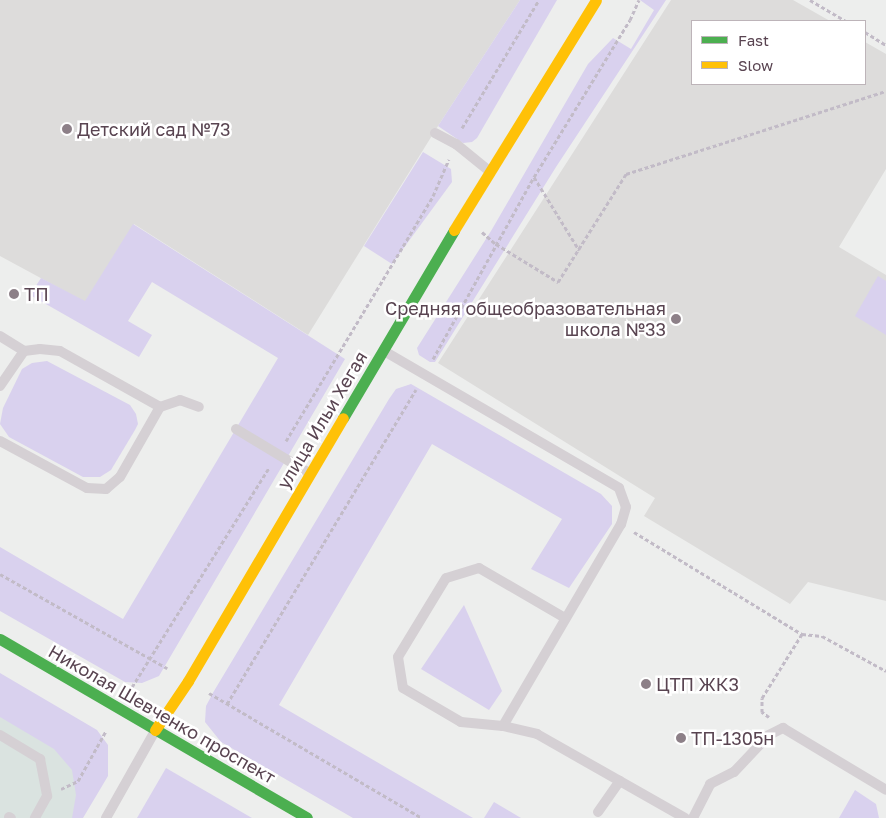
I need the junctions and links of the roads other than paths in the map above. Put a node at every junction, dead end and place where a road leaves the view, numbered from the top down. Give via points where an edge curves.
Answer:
1 (596, 0) edge
2 (435, 133) dead end
3 (489, 171) junction
4 (0, 336) edge
5 (24, 351) junction
6 (383, 351) junction
7 (0, 386) edge
8 (160, 407) junction
9 (199, 407) dead end
10 (236, 429) dead end
11 (0, 442) edge
12 (310, 474) junction
13 (565, 618) junction
14 (0, 639) edge
15 (503, 726) junction
16 (155, 730) junction
17 (0, 735) edge
18 (620, 781) junction
19 (886, 790) edge
20 (598, 812) dead end
21 (34, 818) edge
22 (106, 818) edge
23 (307, 818) edge
24 (685, 818) edge
25 (693, 818) edge

1 - 3 main road, улица Ильи Хегая
2 - 3 lane via 456,144
3 - 6 main road, улица Ильи Хегая
4 - 5 lane
5 - 7 lane
5 - 8 lane via 60,351
6 - 12 main road, улица Ильи Хегая
6 - 13 lane via 619,488 626,507 621,524
8 - 9 lane via 180,400
8 - 11 lane via 120,476 106,489 87,488
10 - 12 lane
12 - 16 main road, улица Ильи Хегая via 188,681
13 - 15 lane
13 - 15 lane via 479,568 446,578 398,657 403,688 461,722
14 - 16 main road, Николая Шевченко проспект
15 - 18 lane via 537,734
16 - 22 lane
16 - 23 main road, Николая Шевченко проспект
17 - 21 lane via 40,759 47,796
18 - 20 lane
18 - 24 lane
19 - 25 lane via 783,728 769,735 734,772 710,784

